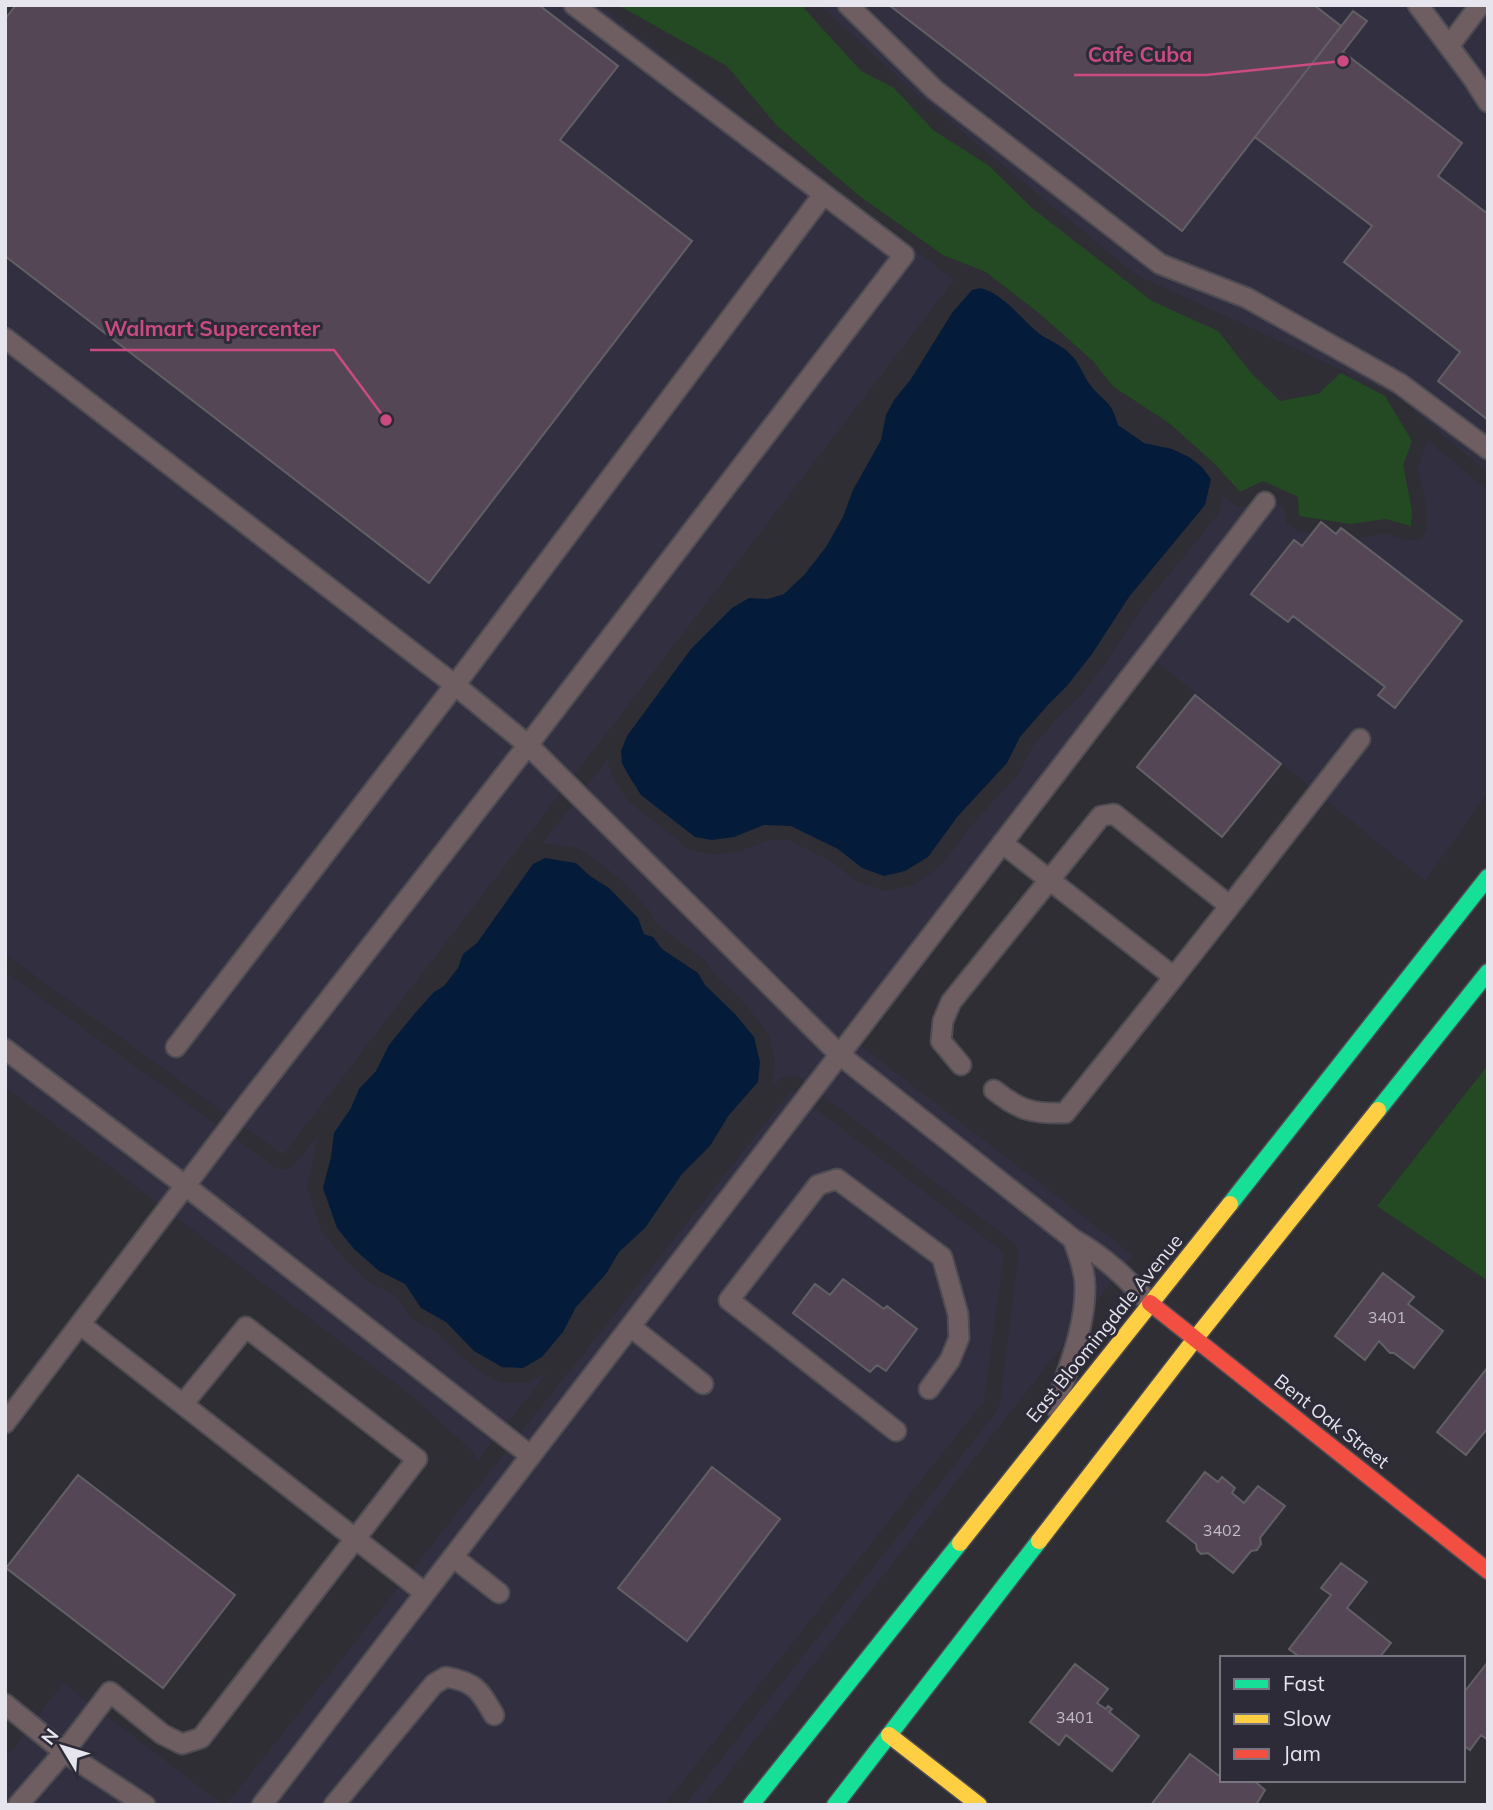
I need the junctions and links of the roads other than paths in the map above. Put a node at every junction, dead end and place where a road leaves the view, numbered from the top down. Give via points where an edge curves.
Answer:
1 (574, 5) edge
2 (848, 5) edge
3 (1418, 5) edge
4 (1479, 5) edge
5 (1448, 46) junction
6 (1488, 102) edge
7 (823, 195) junction
8 (5, 338) edge
9 (1488, 449) edge
10 (1265, 502) dead end
11 (455, 685) junction
12 (1360, 739) dead end
13 (528, 745) junction
14 (1002, 843) junction
15 (1488, 877) edge
16 (1050, 880) junction
17 (1230, 906) junction
18 (1488, 972) edge
19 (1174, 977) junction
20 (176, 1047) dead end
21 (5, 1049) edge
22 (840, 1055) junction
23 (961, 1065) dead end
24 (994, 1090) dead end
25 (187, 1187) junction
26 (1073, 1239) junction
27 (1150, 1303) junction
28 (81, 1325) junction
29 (631, 1327) junction
30 (1195, 1339) junction
31 (703, 1384) dead end
32 (929, 1389) dead end
33 (183, 1404) junction
34 (5, 1423) edge
35 (896, 1431) dead end
36 (1046, 1434) junction
37 (531, 1455) junction
38 (356, 1539) junction
39 (453, 1558) junction
40 (1488, 1571) edge
41 (499, 1593) dead end
42 (425, 1594) junction
43 (5, 1703) edge
44 (494, 1715) dead end
45 (889, 1735) junction
46 (64, 1752) junction
47 (18, 1805) edge
48 (145, 1805) edge
49 (262, 1805) edge
50 (334, 1805) edge
51 (751, 1805) edge
52 (835, 1805) edge
53 (979, 1805) edge

1 - 7 lane
2 - 9 lane via 935,90 1160,264 1247,298 1388,377
3 - 5 lane
4 - 5 lane
5 - 6 lane
7 - 11 lane
7 - 13 lane via 904,256
8 - 11 lane
10 - 14 lane
11 - 13 lane
11 - 20 lane
12 - 17 lane
13 - 22 lane
13 - 25 lane
14 - 16 lane
14 - 22 lane
15 - 27 main road, East Bloomingdale Avenue
16 - 17 lane via 1101,816 1114,814
16 - 19 lane
16 - 23 lane via 951,1002 941,1041
17 - 19 lane
18 - 30 main road
19 - 24 lane via 1065,1113 1040,1114 1015,1107
21 - 25 lane
22 - 26 lane
22 - 29 lane
25 - 28 lane
25 - 37 lane
26 - 27 lane via 1112,1264
26 - 36 lane via 1085,1283 1084,1305
27 - 30 main road, Bent Oak Street
27 - 36 main road, East Bloomingdale Avenue
28 - 33 lane
28 - 34 lane
29 - 31 lane
29 - 37 lane
30 - 40 main road, Bent Oak Street
30 - 45 main road
32 - 35 lane via 959,1338 958,1314 942,1257 837,1179 818,1185 729,1300
33 - 38 lane
33 - 38 lane via 246,1327 417,1459
36 - 51 main road, East Bloomingdale Avenue
37 - 39 lane
38 - 42 lane
38 - 46 lane via 201,1738 182,1744 162,1734 110,1692
39 - 41 lane
39 - 42 lane
42 - 49 lane
43 - 46 lane
44 - 50 lane via 470,1683 446,1677 435,1684
45 - 52 main road
45 - 53 main road
46 - 47 lane
46 - 48 lane

